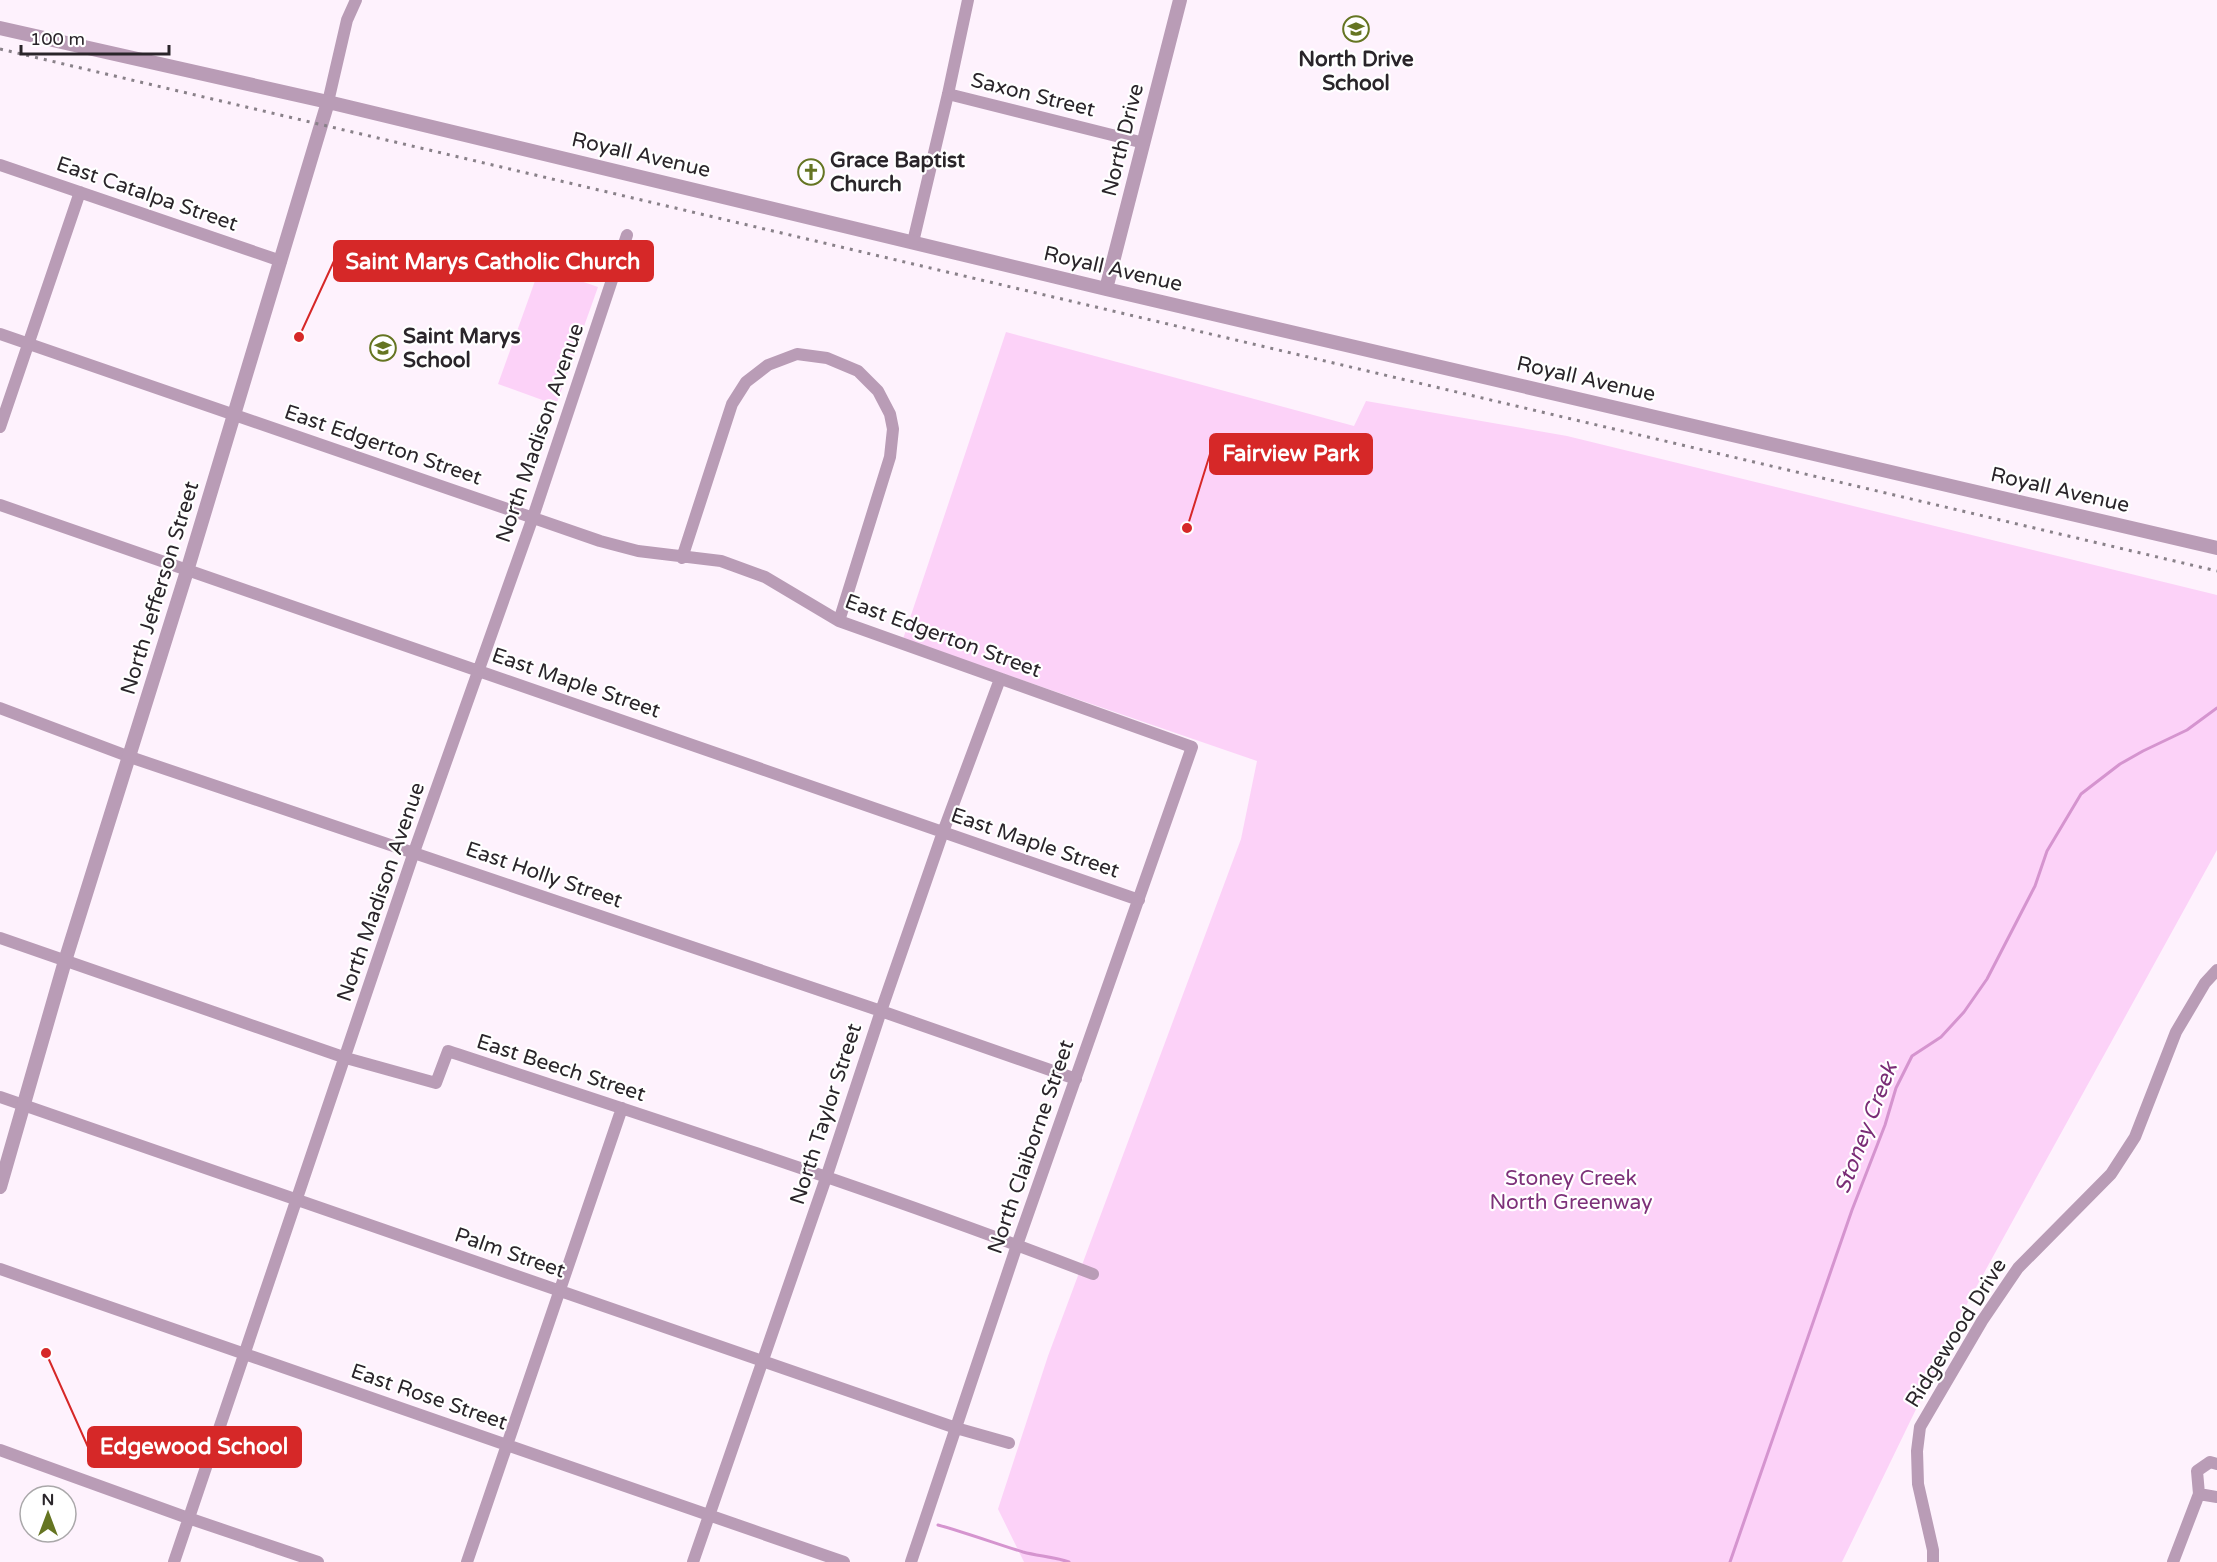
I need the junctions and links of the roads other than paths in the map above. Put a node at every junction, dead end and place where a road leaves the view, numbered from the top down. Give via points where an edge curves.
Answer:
1 (356, 0) edge
2 (968, 0) edge
3 (1180, 0) edge
4 (0, 28) edge
5 (948, 94) junction
6 (328, 102) junction
7 (1144, 143) junction
8 (0, 165) edge
9 (80, 192) junction
10 (627, 235) dead end
11 (913, 242) junction
12 (281, 261) junction
13 (1106, 290) junction
14 (0, 334) edge
15 (27, 344) junction
16 (234, 415) junction
17 (0, 428) edge
18 (0, 505) edge
19 (532, 517) junction
20 (2217, 548) edge
21 (682, 558) junction
22 (187, 571) junction
23 (839, 621) junction
24 (479, 670) junction
25 (1000, 679) junction
26 (0, 708) edge
27 (1192, 747) joint
28 (130, 757) junction
29 (943, 832) junction
30 (414, 852) junction
31 (1139, 900) junction
32 (0, 938) edge
33 (65, 961) junction
34 (2217, 970) edge
35 (881, 1011) junction
36 (346, 1058) junction
37 (1076, 1079) junction
38 (0, 1096) edge
39 (24, 1105) junction
40 (622, 1108) junction
41 (826, 1178) junction
42 (0, 1187) edge
43 (297, 1201) junction
44 (1017, 1245) junction
45 (0, 1269) edge
46 (1093, 1274) dead end
47 (560, 1291) junction
48 (246, 1354) junction
49 (761, 1361) junction
50 (956, 1428) junction
51 (1009, 1443) dead end
52 (508, 1445) junction
53 (0, 1450) edge
54 (2217, 1464) edge
55 (2199, 1494) junction
56 (2217, 1497) edge
57 (709, 1515) junction
58 (188, 1518) junction
59 (174, 1562) edge
60 (318, 1562) edge
61 (467, 1562) edge
62 (693, 1562) edge
63 (844, 1562) edge
64 (911, 1562) edge
65 (1933, 1562) edge
66 (2173, 1562) edge

1 - 6 street, North Jefferson Street via 347,20
2 - 5 street
3 - 7 street, North Drive
4 - 6 street, Royall Avenue
5 - 7 street, Saxon Street
5 - 11 street
6 - 11 street, Royall Avenue
6 - 12 street, North Jefferson Street
7 - 13 street, North Drive
8 - 9 street, East Catalpa Street
9 - 12 street, East Catalpa Street
9 - 15 street
10 - 19 street, North Madison Avenue
11 - 13 street, Royall Avenue
12 - 16 street, North Jefferson Street
13 - 20 street, Royall Avenue
14 - 15 street, East Edgerton Street
15 - 16 street, East Edgerton Street
15 - 17 street
16 - 19 street, East Edgerton Street
16 - 22 street, North Jefferson Street
18 - 22 street, East Maple Street
19 - 21 street, East Edgerton Street via 600,541
19 - 24 street, North Madison Avenue
21 - 23 street, East Edgerton Street via 721,561 765,577
21 - 23 street via 732,404 746,382 768,365 797,354 826,358 858,371 878,392 893,429 880,494
22 - 24 street, East Maple Street
22 - 28 street, North Jefferson Street
23 - 25 street, East Edgerton Street
24 - 29 street, East Maple Street
24 - 30 street, North Madison Avenue
25 - 27 street, East Edgerton Street
25 - 29 street, North Taylor Street
26 - 28 street, East Holly Street
27 - 31 street, North Claiborne Street
28 - 30 street, East Holly Street
28 - 33 street, North Jefferson Street
29 - 31 street, East Maple Street
29 - 35 street, North Taylor Street
30 - 35 street, East Holly Street
30 - 36 street, North Madison Avenue
31 - 37 street, North Claiborne Street
32 - 33 street, East Beech Street
33 - 36 street, East Beech Street
33 - 39 street, North Jefferson Street
34 - 65 street, Ridgewood Drive via 2176,1032 2135,1137 2111,1174 2018,1268 1920,1427 1918,1484
35 - 37 street, East Holly Street
35 - 41 street, North Taylor Street
36 - 40 street, East Beech Street via 436,1083 448,1051
36 - 43 street, North Madison Avenue
37 - 44 street, North Claiborne Street
38 - 39 street, Palm Street
39 - 42 street, North Jefferson Street
39 - 43 street, Palm Street
40 - 41 street, East Beech Street
40 - 47 street
41 - 44 street, East Beech Street
41 - 49 street, North Taylor Street
43 - 47 street, Palm Street
43 - 48 street, North Madison Avenue
44 - 46 street, East Beech Street
44 - 50 street, North Claiborne Street
45 - 48 street, East Rose Street
47 - 49 street, Palm Street
47 - 52 street
48 - 52 street, East Rose Street
48 - 58 street, North Madison Avenue
49 - 50 street, Palm Street
49 - 57 street, North Taylor Street
50 - 51 street, Palm Street
50 - 64 street, North Claiborne Street
52 - 57 street, East Rose Street
52 - 61 street
53 - 58 street
54 - 55 street via 2210,1462 2197,1471
55 - 56 street
55 - 66 street
57 - 62 street, North Taylor Street
57 - 63 street, East Rose Street
58 - 59 street, North Madison Avenue
58 - 60 street

